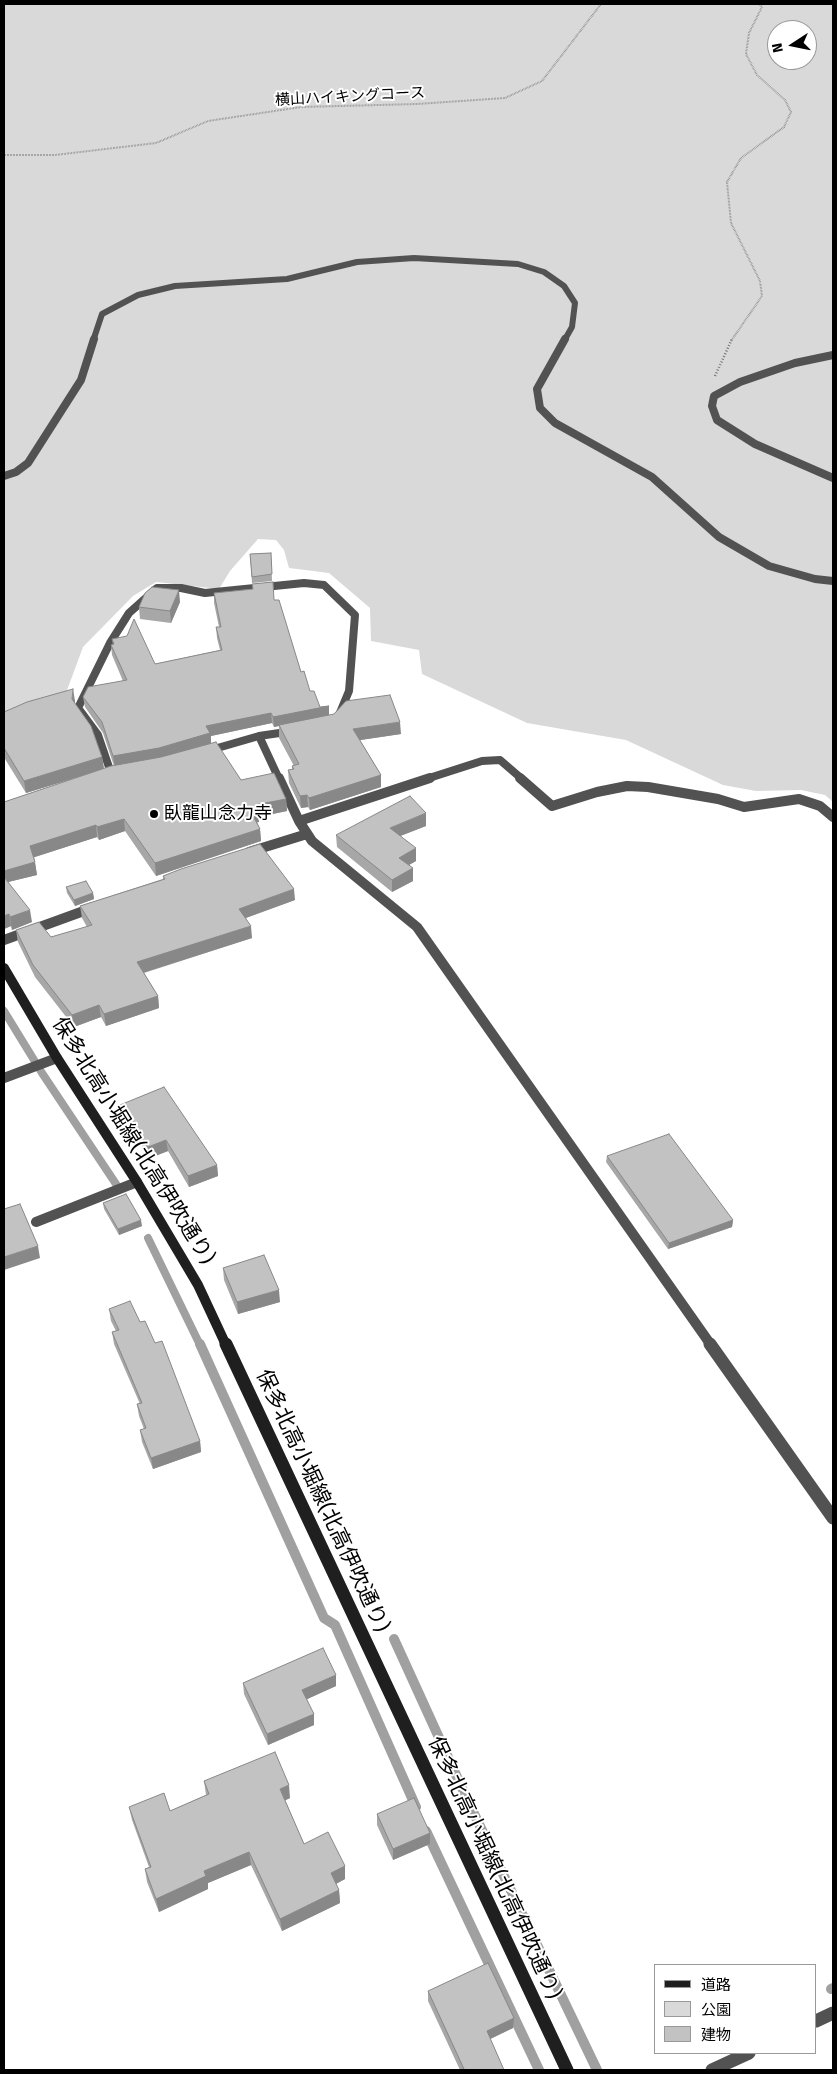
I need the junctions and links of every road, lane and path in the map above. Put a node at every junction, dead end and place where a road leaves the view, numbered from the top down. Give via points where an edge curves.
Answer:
1 (601, 4) edge
2 (759, 4) edge
3 (4, 155) edge
4 (833, 355) edge
5 (714, 396) junction
6 (4, 476) edge
7 (833, 478) edge
8 (833, 581) edge
9 (333, 721) edge
10 (298, 729) edge
11 (259, 736) junction
12 (196, 754) edge
13 (111, 774) edge
14 (833, 817) edge
15 (298, 821) junction
16 (306, 834) junction
17 (243, 854) edge
18 (98, 906) edge
19 (4, 940) edge
20 (4, 968) edge
21 (57, 1058) junction
22 (4, 1078) edge
23 (137, 1182) junction
24 (36, 1222) dead end
25 (833, 1518) edge
26 (833, 2013) edge
27 (817, 2021) edge
28 (747, 2054) edge
29 (567, 2070) edge
30 (712, 2070) edge

1 - 3 path, 横山ハイキングコース via 542,80 505,98 302,107 208,121 156,143 55,155
2 - 5 path via 762,7 749,33 746,54 757,75 785,100 791,112 784,127 741,158 726,182 731,223 760,281 762,296 727,346 714,377
4 - 5 street via 794,363 740,382
5 - 7 street via 712,406 717,420 755,444
6 - 8 street via 28,463 81,380 102,314 138,295 175,286 287,278 357,262 390,259 518,264 544,272 564,286 576,303 572,327 537,389 540,408 555,423 652,476 719,537 769,566 815,580
9 - 13 street via 340,714 348,691 355,615 324,585 304,583 205,593 157,588 129,613 78,708 98,735
10 - 11 street
11 - 12 street
11 - 15 street
14 - 15 street via 820,806 799,799 744,807 718,799 627,786 552,806 500,760 482,761
15 - 16 street
16 - 17 street
16 - 25 street via 416,927
18 - 19 street
20 - 21 street, 保多北高小堀線(北高伊吹通り)
21 - 22 street
21 - 23 street, 保多北高小堀線(北高伊吹通り)
23 - 24 street
23 - 29 street, 保多北高小堀線(北高伊吹通り) via 198,1285
26 - 27 street
28 - 30 street

